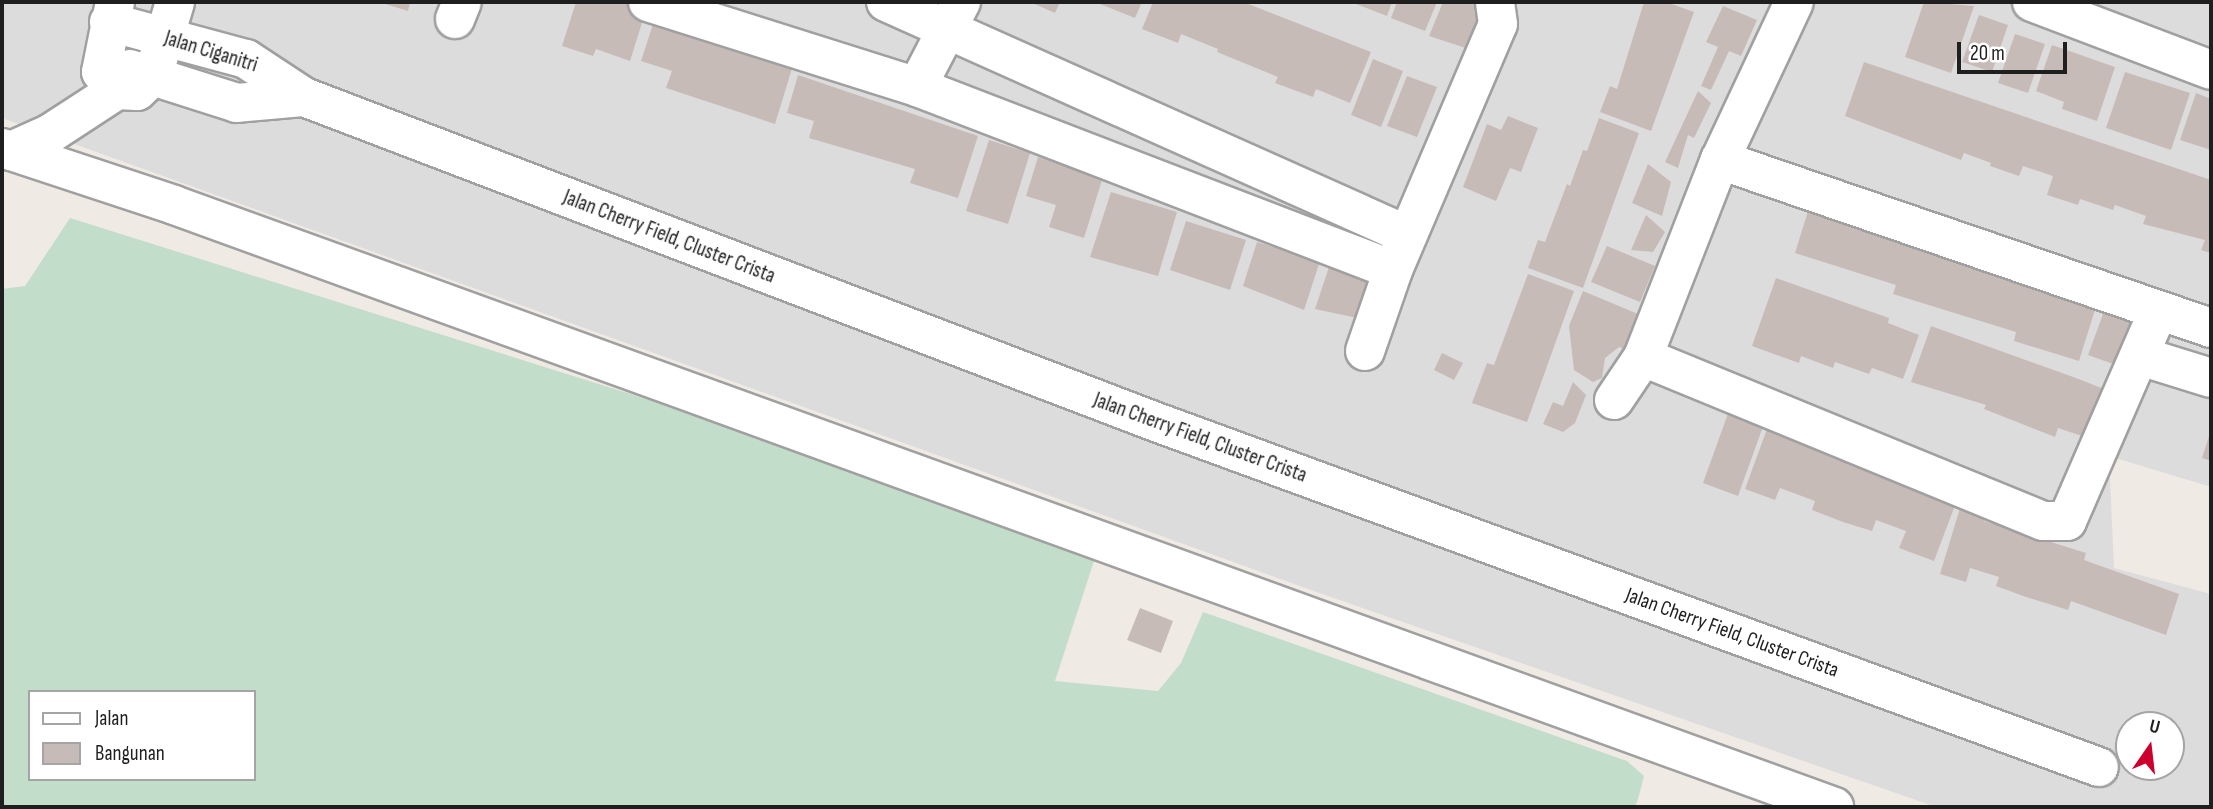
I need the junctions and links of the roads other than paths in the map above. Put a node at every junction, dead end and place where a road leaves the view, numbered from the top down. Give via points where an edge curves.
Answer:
1 (175, 2) edge
2 (648, 2) edge
3 (886, 2) edge
4 (1496, 2) edge
5 (1794, 2) edge
6 (2032, 2) edge
7 (112, 12) edge
8 (953, 16) edge
9 (164, 37) junction
10 (2211, 69) edge
11 (108, 75) junction
12 (153, 76) junction
13 (918, 87) junction
14 (304, 97) junction
15 (6, 149) edge
16 (1720, 160) junction
17 (1408, 235) junction
18 (1393, 270) junction
19 (2158, 312) junction
20 (2211, 328) edge
21 (1365, 351) dead end
22 (2140, 356) junction
23 (1643, 357) junction
24 (2211, 378) edge
25 (1614, 400) dead end
26 (2099, 766) dead end
27 (1834, 807) edge

1 - 9 street
2 - 13 street
3 - 8 street
4 - 17 street via 1498,24
5 - 16 street
6 - 10 street
7 - 9 street, Jalan Ciganitri
7 - 11 street
8 - 13 street
8 - 17 street
9 - 12 street
9 - 14 street, Jalan Ciganitri via 246,59
11 - 12 street via 137,91
11 - 15 street via 51,132
12 - 14 street, Jalan Ciganitri via 237,103
13 - 18 street
14 - 26 street, Jalan Cherry Field, Cluster Crista via 1156,422
15 - 27 street via 174,205
16 - 19 street
16 - 23 street
17 - 18 street
18 - 21 street
19 - 20 street
19 - 22 street
22 - 23 street via 2067,521 2043,521
22 - 24 street
23 - 25 street

